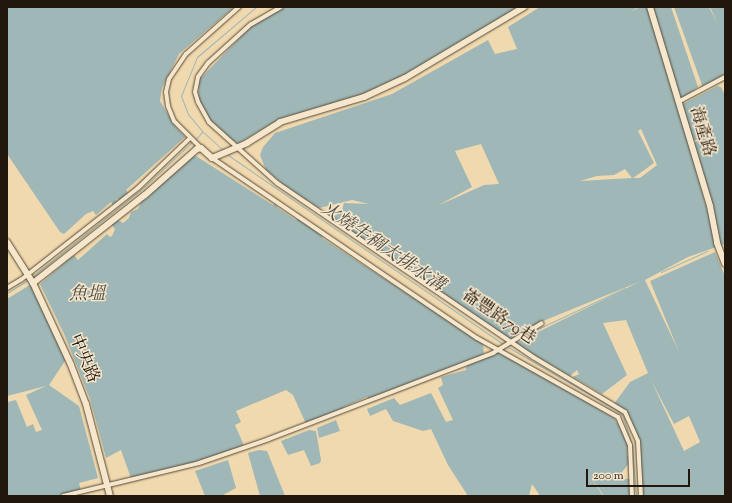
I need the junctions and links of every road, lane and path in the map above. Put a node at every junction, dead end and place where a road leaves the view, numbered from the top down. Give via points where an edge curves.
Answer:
1 (239, 7) edge
2 (281, 7) edge
3 (524, 7) edge
4 (650, 7) edge
5 (725, 77) edge
6 (678, 102) junction
7 (190, 138) junction
8 (236, 147) junction
9 (201, 148) junction
10 (212, 158) junction
11 (7, 242) edge
12 (725, 264) edge
13 (28, 274) junction
14 (33, 283) junction
15 (7, 288) edge
16 (542, 323) dead end
17 (511, 342) junction
18 (500, 349) junction
19 (105, 485) junction
20 (63, 496) edge
21 (110, 496) edge
22 (632, 496) edge
23 (641, 496) edge

1 - 7 street via 186,54 169,79 166,92 168,106 174,121
2 - 8 street, 崙豐路79巷 via 251,24 208,63 198,77 195,92 201,109 209,122
3 - 8 street via 406,78 352,101 280,122
4 - 6 street, 海產路
5 - 6 street
6 - 12 street, 海產路
7 - 9 street
7 - 13 street via 138,188
8 - 10 street
8 - 17 street, 崙豐路79巷 via 277,183
9 - 10 street
9 - 14 street via 186,157 145,195
10 - 18 street via 449,319
11 - 13 street, 中央路
13 - 14 street, 中央路
13 - 15 street
14 - 19 street, 中央路 via 86,404
16 - 17 street
17 - 18 street
17 - 23 street, 崙豐路79巷 via 625,412 638,441
18 - 19 street via 246,447 199,463
18 - 22 street via 618,417 630,445
19 - 20 street
19 - 21 street, 中央路

